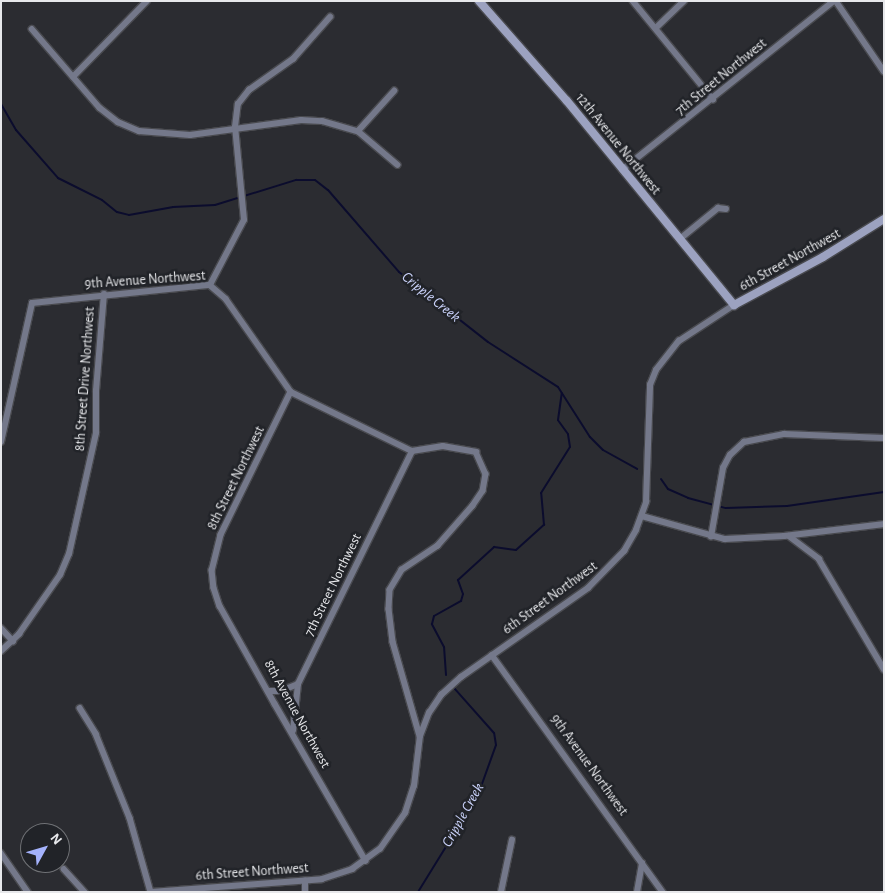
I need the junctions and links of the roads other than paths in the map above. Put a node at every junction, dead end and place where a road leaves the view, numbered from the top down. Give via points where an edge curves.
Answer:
1 (147, 1) edge
2 (479, 1) edge
3 (633, 1) edge
4 (684, 1) edge
5 (835, 1) edge
6 (330, 17) dead end
7 (656, 28) junction
8 (32, 29) dead end
9 (884, 71) edge
10 (73, 77) junction
11 (394, 91) dead end
12 (713, 99) junction
13 (235, 129) junction
14 (358, 131) junction
15 (398, 165) dead end
16 (622, 170) junction
17 (726, 209) dead end
18 (884, 219) edge
19 (680, 239) junction
20 (210, 285) junction
21 (104, 294) junction
22 (734, 305) junction
23 (291, 392) junction
24 (884, 438) edge
25 (1, 442) edge
26 (412, 451) junction
27 (642, 516) junction
28 (884, 524) edge
29 (711, 536) junction
30 (788, 536) junction
31 (212, 577) joint
32 (1, 628) edge
33 (13, 641) junction
34 (1, 652) edge
35 (492, 654) junction
36 (884, 670) edge
37 (298, 684) junction
38 (268, 691) junction
39 (80, 708) dead end
40 (293, 733) junction
41 (420, 736) junction
42 (512, 840) dead end
43 (1, 853) edge
44 (366, 861) junction
45 (642, 863) junction
46 (68, 873) edge
47 (305, 881) junction
48 (28, 892) edge
49 (85, 892) edge
50 (151, 892) edge
51 (305, 892) edge
52 (500, 892) edge
53 (637, 892) edge
54 (663, 892) edge

1 - 10 street
2 - 16 main road, 12th Avenue Northwest
3 - 7 street
4 - 7 street
5 - 9 street
5 - 12 street, 7th Street Northwest
6 - 13 street via 293,59 244,94 238,104
7 - 12 street
8 - 10 street
10 - 13 street via 107,114 139,131 177,135
11 - 14 street
12 - 16 street, 7th Street Northwest
13 - 14 street via 307,120 333,123
13 - 20 street via 244,220
14 - 15 street
16 - 19 main road, 12th Avenue Northwest
17 - 19 street via 718,208
18 - 22 main road, 6th Street Northwest via 823,257
19 - 22 main road, 12th Avenue Northwest
20 - 21 street, 9th Avenue Northwest
20 - 23 street, 9th Avenue Northwest via 226,299
21 - 25 street, 9th Avenue Northwest via 32,303
21 - 33 street, 8th Street Drive Northwest via 96,433 71,546 60,575
22 - 27 street, 6th Street Northwest via 678,341 656,370 650,385 648,490
23 - 26 street, 9th Avenue Northwest
23 - 31 street, 8th Street Northwest via 225,526
24 - 29 street via 784,434 748,441 730,455 723,468
26 - 37 street, 7th Street Northwest
26 - 41 street via 443,446 476,452 482,458 486,474 483,491 448,537 402,570 395,579 389,600 393,642
27 - 29 street
27 - 35 street, 6th Street Northwest via 624,551 602,577
28 - 30 street
29 - 30 street via 727,539
30 - 36 street via 819,559
31 - 38 street, 8th Avenue Northwest via 220,606
32 - 33 street
33 - 34 street, 8th Street Drive Northwest
35 - 41 street, 6th Street Northwest via 441,695
35 - 45 street, 9th Avenue Northwest
37 - 38 street via 281,691
37 - 40 street, 7th Street Northwest via 292,714
38 - 40 street, 8th Avenue Northwest
39 - 50 street via 96,734 130,818
40 - 44 street, 8th Avenue Northwest
41 - 44 street, 6th Street Northwest via 414,786 405,813 390,838
42 - 52 street
43 - 48 street
44 - 47 street, 6th Street Northwest via 337,875
45 - 53 street
45 - 54 street, 9th Avenue Northwest
46 - 49 street
47 - 50 street, 6th Street Northwest
47 - 51 street

